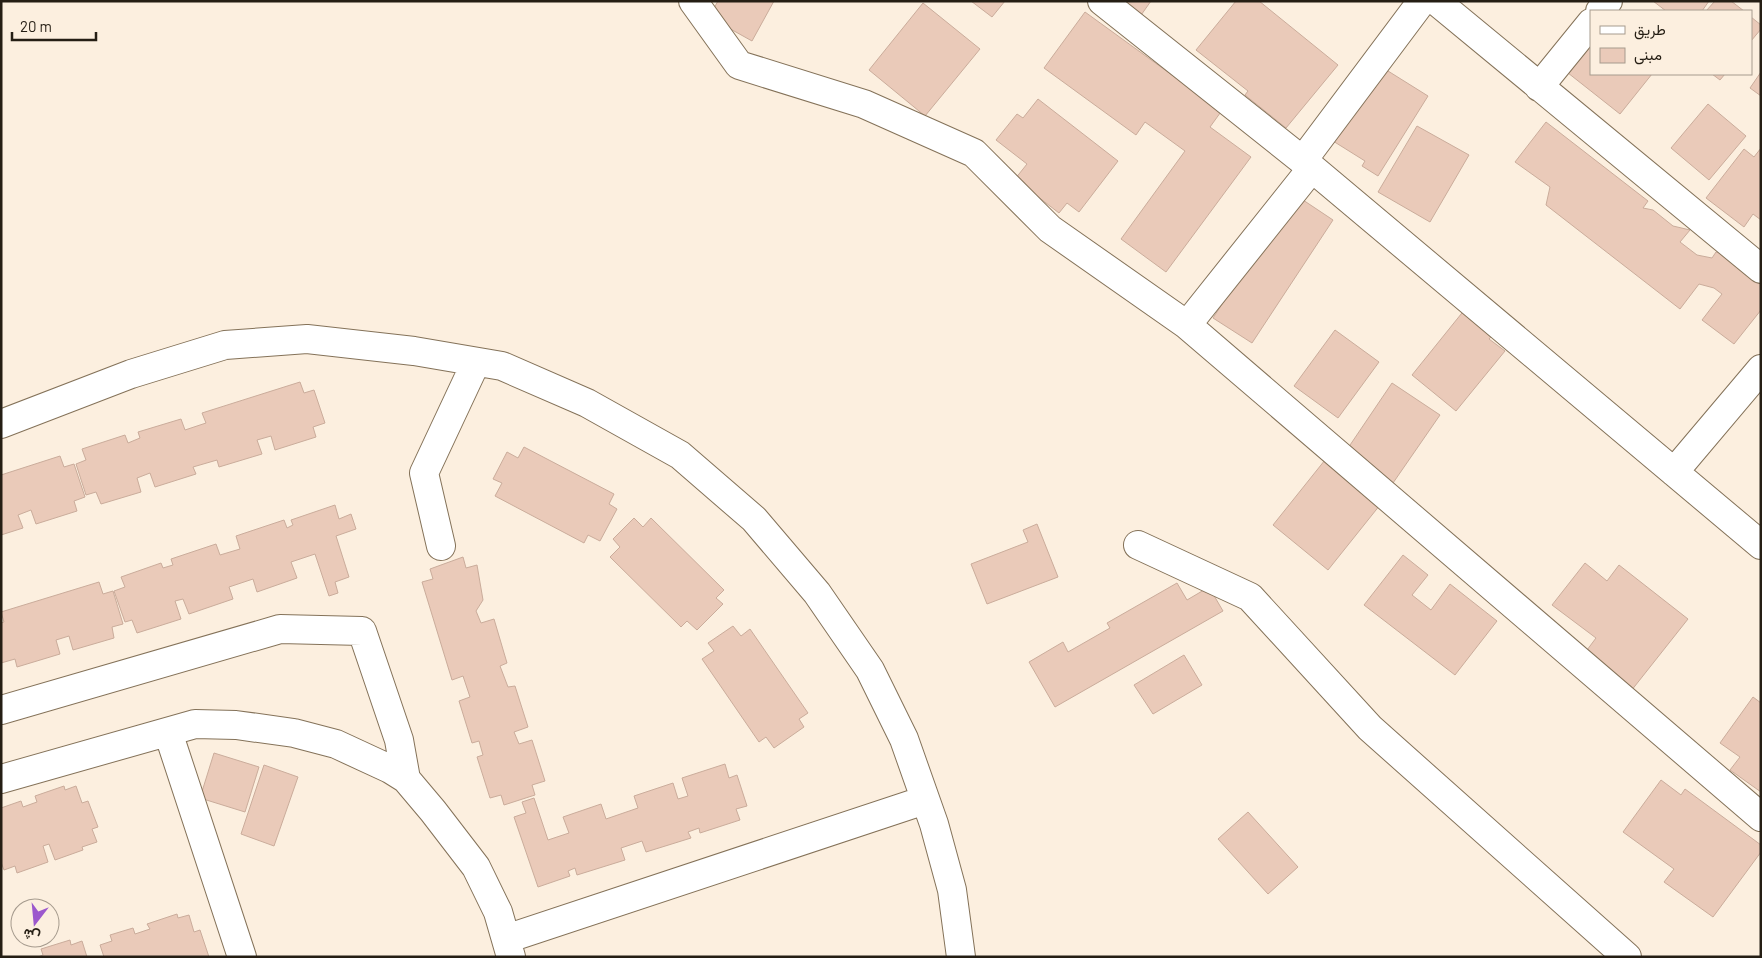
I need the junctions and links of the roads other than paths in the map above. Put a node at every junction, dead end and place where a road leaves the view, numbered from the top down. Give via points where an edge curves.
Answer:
1 (693, 1) edge
2 (1102, 1) edge
3 (1422, 1) edge
4 (1436, 1) edge
5 (1590, 24) edge
6 (1539, 87) junction
7 (1308, 164) junction
8 (1761, 269) edge
9 (1187, 324) junction
10 (476, 362) junction
11 (1761, 369) edge
12 (1, 424) edge
13 (1674, 472) junction
14 (1138, 545) dead end
15 (1761, 545) edge
16 (441, 546) dead end
17 (1, 710) edge
18 (168, 732) junction
19 (1, 779) edge
20 (406, 779) junction
21 (925, 800) junction
22 (1761, 817) edge
23 (508, 948) edge
24 (242, 957) edge
25 (961, 957) edge
26 (1627, 957) edge

1 - 9 street via 739,65 864,104 974,153 1050,229
2 - 7 street
3 - 7 street
4 - 6 street
5 - 6 street
6 - 8 street
7 - 9 street
7 - 13 street
9 - 22 street
10 - 12 street via 414,351 307,339 225,345 131,374
10 - 16 street via 424,473
10 - 21 street via 502,366 587,402 680,454 754,519 817,593 870,670 904,739
11 - 13 street
13 - 15 street
14 - 26 street via 1250,597 1370,728
17 - 20 street via 280,629 362,631 399,740
18 - 19 street
18 - 20 street via 195,724 228,724 294,733 336,744
18 - 24 street
20 - 23 street via 476,867 498,912
21 - 23 street
21 - 25 street via 952,890

